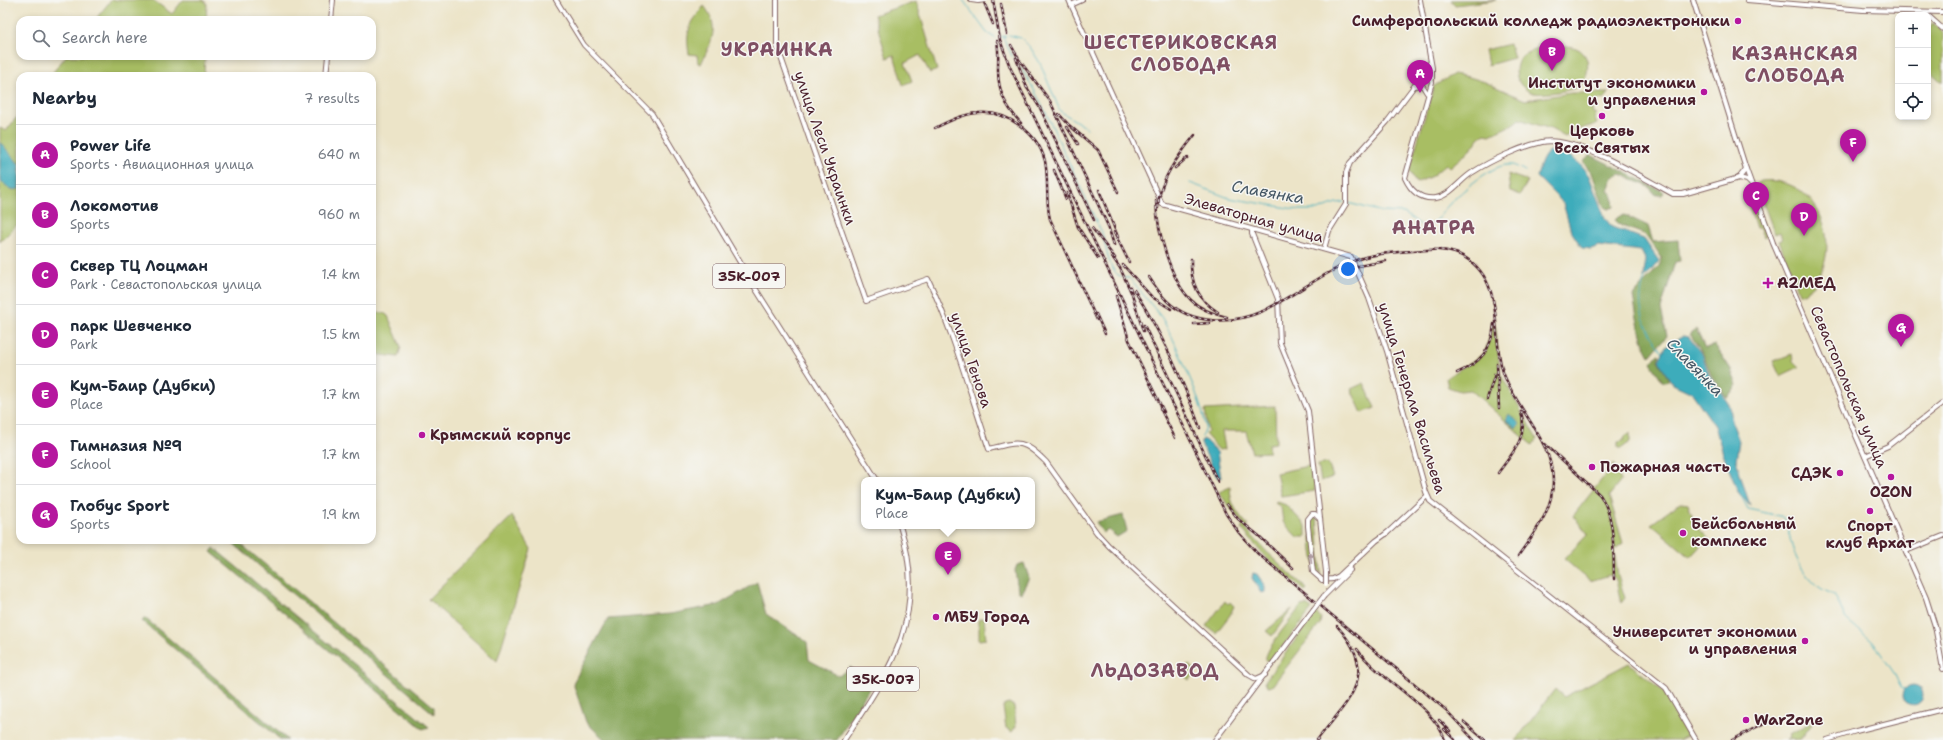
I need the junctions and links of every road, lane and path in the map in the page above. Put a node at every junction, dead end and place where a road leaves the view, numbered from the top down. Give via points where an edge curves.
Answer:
1 (333, 0) edge
2 (556, 0) edge
3 (777, 0) edge
4 (971, 0) edge
5 (986, 0) edge
6 (1069, 0) edge
7 (1082, 0) edge
8 (1420, 0) edge
9 (1693, 0) edge
10 (1747, 0) edge
11 (1071, 5) junction
12 (1925, 12) edge
13 (1931, 12) edge
14 (1936, 12) junction
15 (1943, 12) edge
16 (331, 16) edge
17 (1933, 19) joint
18 (1943, 29) edge
19 (328, 60) edge
20 (1430, 63) junction
21 (326, 72) edge
22 (1422, 77) junction
23 (1432, 79) junction
24 (1430, 85) junction
25 (1415, 86) junction
26 (1422, 86) junction
27 (1428, 93) junction
28 (1746, 169) junction
29 (1739, 178) junction
30 (1753, 186) junction
31 (1252, 230) junction
32 (1324, 250) junction
33 (1351, 257) joint
34 (928, 279) joint
35 (1943, 402) edge
36 (1865, 456) junction
37 (875, 477) edge
38 (1427, 496) junction
39 (1321, 520) junction
40 (901, 529) edge
41 (1387, 533) junction
42 (1943, 536) edge
43 (1906, 551) junction
44 (1324, 596) junction
45 (1943, 669) edge
46 (1249, 675) junction
47 (1265, 676) junction
48 (1251, 693) junction
49 (1943, 709) edge
50 (844, 740) edge
51 (1215, 740) edge
52 (1696, 740) edge
53 (1828, 740) edge

1 - 16 main road
2 - 37 main road, 35К-007 via 584,45 652,114 761,297
3 - 34 main road, улица Леси Украинки via 778,46 866,301
4 - 5 main road, bridge
6 - 11 main road
7 - 11 main road
8 - 20 main road
9 - 28 main road, Севастопольская улица
10 - 12 main road via 1863,10
11 - 31 main road, Элеваторная улица via 1163,204
13 - 14 main road
14 - 15 main road
14 - 17 main road
17 - 18 main road
19 - 21 main road
20 - 22 main road
20 - 23 main road
22 - 23 main road via 1429,76
22 - 25 main road
22 - 26 main road
23 - 24 main road
24 - 26 main road
24 - 27 main road
25 - 26 main road
25 - 32 main road via 1387,122 1350,162 1346,173 1346,204 1329,231
26 - 27 main road
27 - 29 main road via 1405,178 1413,190 1424,197 1440,197 1488,163 1534,144 1551,141 1585,148 1677,195
28 - 29 main road
28 - 30 main road, Севастопольская улица
29 - 30 main road via 1747,180
30 - 36 main road, Севастопольская улица via 1773,243
31 - 32 main road, Элеваторная улица
31 - 39 main road via 1278,299 1280,343 1308,411
32 - 33 main road, Элеваторная улица
33 - 38 main road, улица Генерала Васильева via 1369,298 1387,351
34 - 46 main road, улица Генова via 952,338 989,449 1020,443 1046,462 1103,540
35 - 36 main road via 1888,446
36 - 43 main road, Севастопольская улица
38 - 41 main road
38 - 52 main road, улица Генерала Васильева via 1434,506 1666,688
41 -> 39 main road via 1340,576 1322,580 1313,572 1308,524 1312,514 1316,514
39 - 44 main road, bridge via 1326,572
40 - 50 main road, 35К-007 via 907,557 910,590 901,641 884,678
41 - 44 main road
42 - 43 main road
43 - 45 main road, Севастопольская улица via 1933,617
44 - 47 main road, bridge
46 - 47 main road via 1255,678
46 - 48 main road via 1254,684
47 - 48 main road
48 - 51 main road
49 - 53 main road

